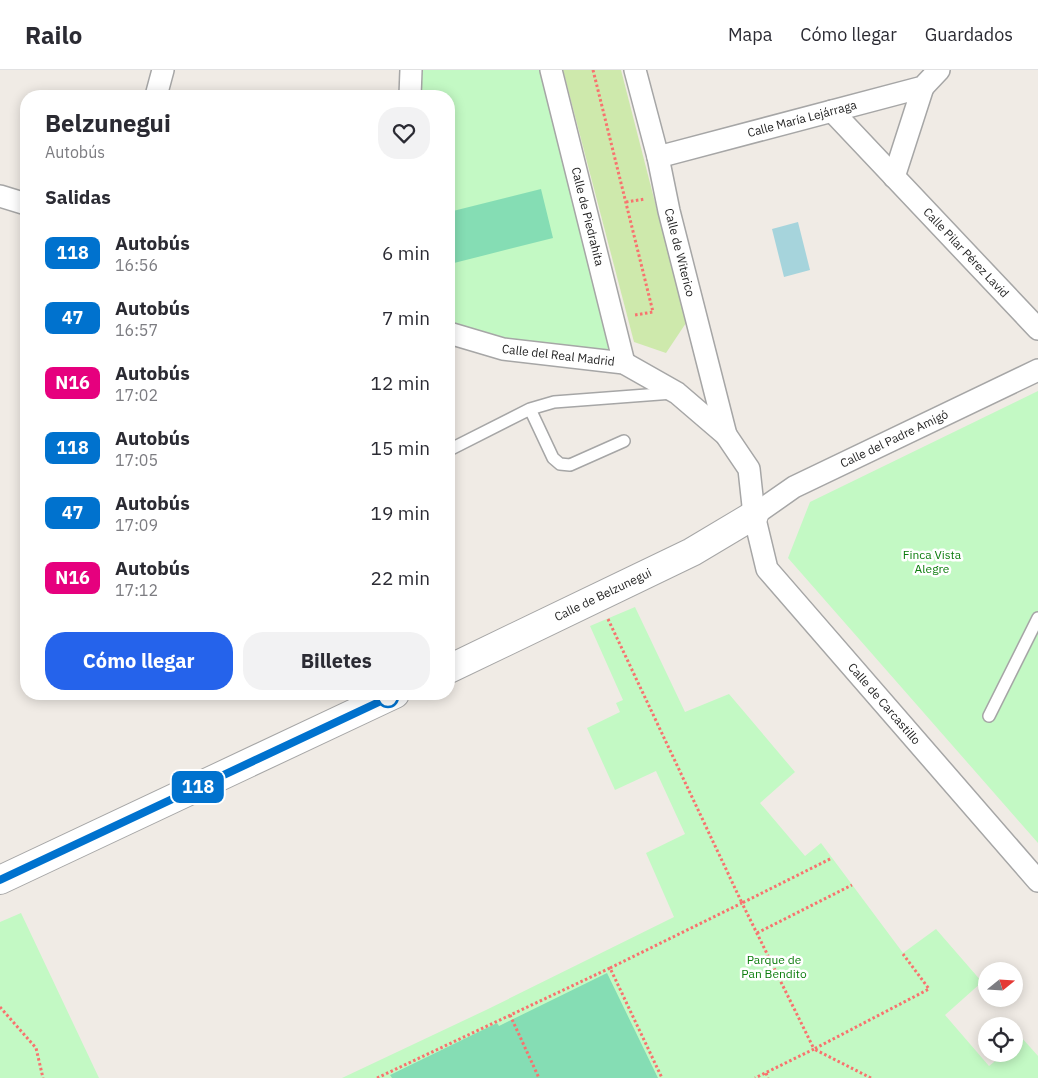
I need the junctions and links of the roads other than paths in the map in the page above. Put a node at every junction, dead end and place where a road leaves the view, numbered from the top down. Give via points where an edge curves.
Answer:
1 (163, 70) edge
2 (412, 70) edge
3 (550, 70) edge
4 (635, 70) edge
5 (939, 70) edge
6 (923, 87) junction
7 (158, 90) edge
8 (410, 90) edge
9 (832, 111) junction
10 (658, 157) junction
11 (894, 177) junction
12 (0, 196) edge
13 (20, 202) edge
14 (1038, 329) edge
15 (455, 334) edge
16 (624, 363) junction
17 (1038, 370) edge
18 (677, 393) junction
19 (530, 410) junction
20 (726, 435) junction
21 (624, 441) dead end
22 (455, 447) edge
23 (749, 469) joint
24 (754, 515) junction
25 (1038, 618) edge
26 (455, 666) edge
27 (383, 700) edge
28 (989, 716) dead end
29 (0, 880) edge
30 (1038, 881) edge

1 - 7 street
2 - 8 street
3 - 16 street, Calle de Piedrahíta
4 - 10 street, Calle de Witerico
5 - 6 street
6 - 9 street, Calle María Lejárraga
6 - 11 street
9 - 10 street, Calle María Lejárraga
9 - 11 street, Calle Pilar Pérez Lavid
10 - 20 street, Calle de Witerico
11 - 14 street, Calle Pilar Pérez Lavid
12 - 13 street
15 - 16 street, Calle del Real Madrid via 503,349
16 - 18 street, Calle del Real Madrid
17 - 24 street, Calle del Padre Amigó via 794,487
18 - 19 lane via 554,402
18 - 20 street, Calle del Real Madrid
19 - 21 lane via 553,458 560,464 570,465
19 - 22 lane
20 - 23 street, Calle del Real Madrid
23 - 24 street, Calle de Carcastillo
24 - 26 street, Calle de Belzunegui via 692,552
24 - 30 street, Calle de Carcastillo via 767,569
25 - 28 lane
27 - 29 street

